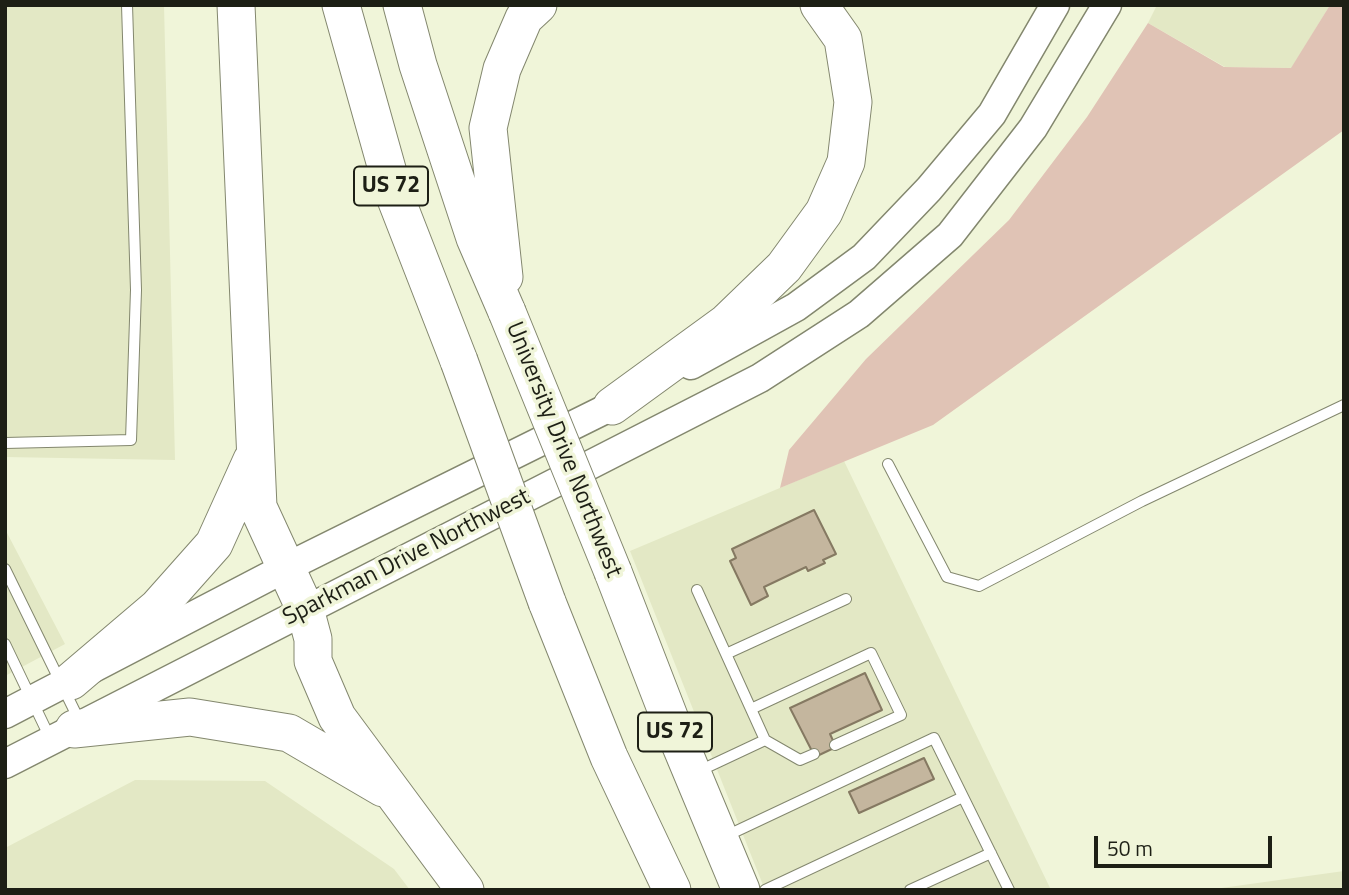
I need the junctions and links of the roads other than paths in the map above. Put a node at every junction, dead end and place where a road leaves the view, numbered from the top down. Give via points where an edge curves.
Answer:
1 (127, 5) edge
2 (236, 5) edge
3 (341, 5) edge
4 (402, 5) edge
5 (538, 5) edge
6 (819, 5) edge
7 (1055, 5) edge
8 (1107, 5) edge
9 (508, 312) junction
10 (1344, 405) edge
11 (611, 406) junction
12 (5, 443) edge
13 (255, 452) junction
14 (888, 464) dead end
15 (285, 568) junction
16 (5, 569) edge
17 (697, 590) dead end
18 (846, 599) dead end
19 (305, 609) junction
20 (5, 644) edge
21 (726, 654) junction
22 (67, 683) junction
23 (32, 701) junction
24 (751, 709) junction
25 (5, 714) edge
26 (69, 732) junction
27 (765, 740) junction
28 (835, 745) dead end
29 (814, 754) dead end
30 (5, 764) edge
31 (692, 774) junction
32 (625, 792) junction
33 (396, 795) junction
34 (963, 797) junction
35 (720, 839) junction
36 (991, 853) junction
37 (466, 890) edge
38 (671, 890) edge
39 (699, 890) edge
40 (741, 890) edge
41 (765, 890) edge
42 (910, 890) edge
43 (1009, 890) edge

1 - 12 lane via 136,290 131,440
2 - 13 highway
3 - 32 highway, US 72, bridge via 394,194 547,602
4 - 9 highway, University Drive Northwest / US 72 via 475,238
5 - 9 highway via 524,18 502,69 488,128
6 - 11 highway via 843,38 853,102 846,162 824,212 784,267 726,323
7 - 11 main road, Sparkman Drive Northwest via 992,114 863,257 796,307
8 - 19 main road, Sparkman Drive Northwest via 1033,128 950,235 859,314 760,378
9 - 31 highway, University Drive Northwest / US 72, bridge
10 - 14 lane via 1142,501 979,586 947,577
11 - 15 main road, Sparkman Drive Northwest
13 - 15 highway via 258,507
13 - 22 highway via 214,544 158,607
15 - 19 highway
15 - 22 main road, Sparkman Drive Northwest
16 - 22 lane
17 - 21 lane
18 - 21 lane
19 - 26 main road, Sparkman Drive Northwest
19 - 33 highway via 313,662 337,717
20 - 23 lane
21 - 24 lane
22 - 23 main road, Sparkman Drive Northwest
22 - 26 lane
23 - 25 main road, Sparkman Drive Northwest
23 - 26 lane
24 - 27 lane
24 - 28 lane via 871,653 901,715
26 - 30 main road, Sparkman Drive Northwest
26 - 33 highway via 190,718 289,733
27 - 29 lane via 800,760
27 - 31 lane
31 - 35 highway, University Drive Northwest / US 72
32 - 38 highway, US 72
32 - 39 highway, US 72 via 655,817
33 - 37 highway
34 - 35 lane via 934,738
34 - 36 lane
34 - 41 lane
35 - 40 highway, University Drive Northwest / US 72
36 - 42 lane
36 - 43 lane

